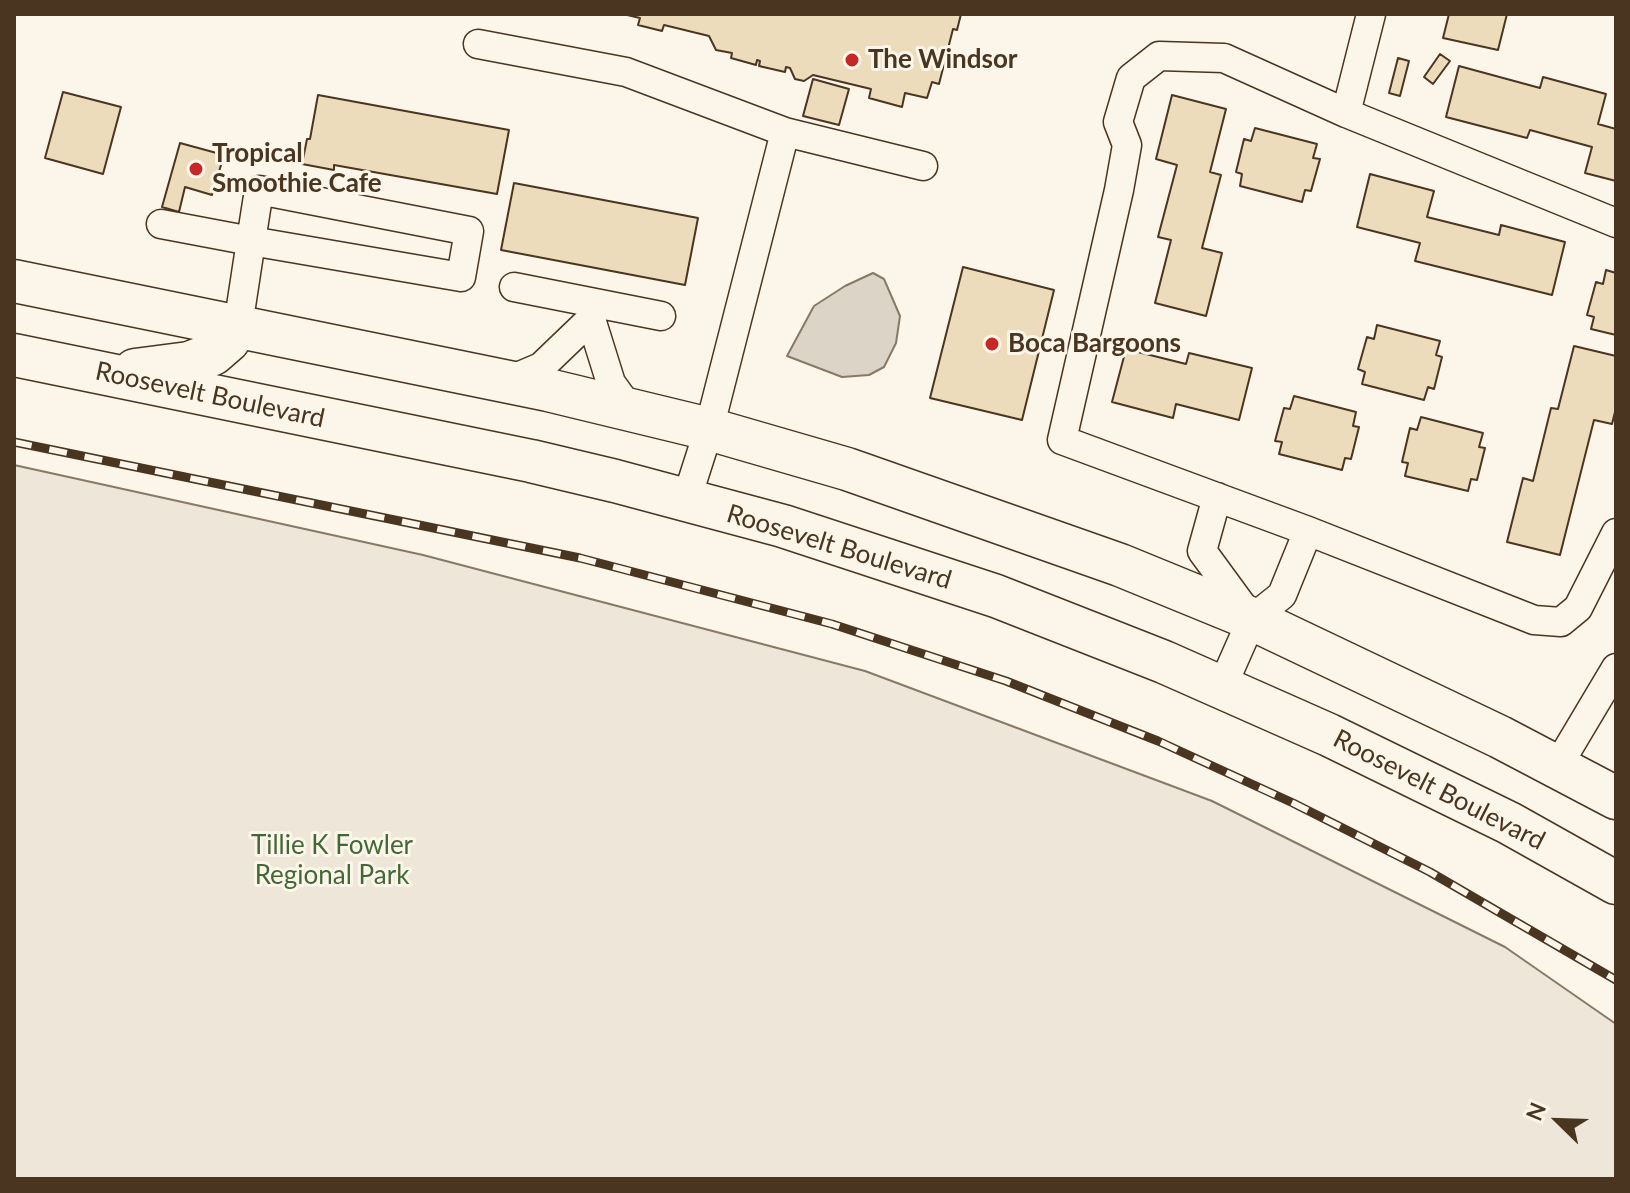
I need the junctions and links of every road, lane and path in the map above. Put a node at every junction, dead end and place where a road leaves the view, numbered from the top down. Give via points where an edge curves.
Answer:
1 (1371, 14) edge
2 (478, 44) dead end
3 (1346, 113) junction
4 (785, 132) junction
5 (923, 166) dead end
6 (1616, 223) edge
7 (161, 224) dead end
8 (251, 241) junction
9 (14, 281) edge
10 (514, 287) dead end
11 (592, 311) junction
12 (661, 316) dead end
13 (238, 326) junction
14 (14, 355) edge
15 (106, 374) junction
16 (508, 381) junction
17 (629, 408) junction
18 (709, 429) junction
19 (1217, 497) junction
20 (686, 501) junction
21 (1308, 531) junction
22 (1616, 533) edge
23 (1252, 619) junction
24 (1614, 677) edge
25 (1222, 687) junction
26 (1557, 767) junction
27 (1616, 798) edge
28 (1616, 883) edge

1 - 3 street
2 - 4 street via 626,72
3 - 6 street
3 - 19 street via 1224,58 1159,56 1131,78 1118,122 1127,145 1119,190 1062,440
4 - 5 street
4 - 18 street
7 - 8 street
8 - 8 street via 461,277 469,231 259,190
8 - 13 street
9 - 13 highway
10 - 11 street
11 - 12 street
11 - 16 street via 541,367
11 - 17 street via 611,383
13 - 15 highway via 213,354 189,363
13 - 16 highway
14 - 15 highway, Roosevelt Boulevard
15 - 20 highway, Roosevelt Boulevard via 531,461
16 - 17 highway
17 - 18 highway
18 - 20 street
18 - 23 highway via 982,514
19 - 21 street
19 - 23 street via 1202,551
20 - 25 highway, Roosevelt Boulevard via 783,526 996,596
21 - 22 street via 1534,620 1561,622 1578,608
21 - 23 street via 1282,595
23 - 25 street
23 - 26 highway
24 - 26 street
25 - 28 highway, Roosevelt Boulevard via 1418,777
26 - 27 highway

